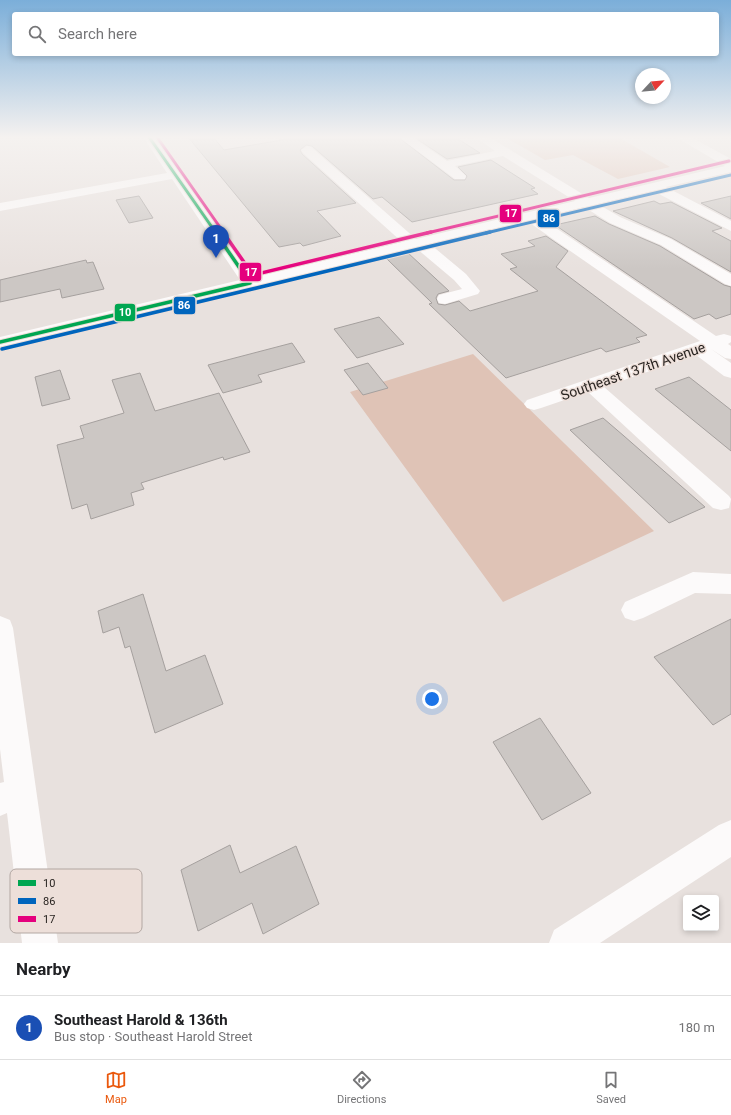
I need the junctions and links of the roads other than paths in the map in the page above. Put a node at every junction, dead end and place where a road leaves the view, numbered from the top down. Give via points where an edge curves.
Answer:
1 (142, 181) edge
2 (179, 181) edge
3 (343, 181) edge
4 (553, 181) edge
5 (675, 181) edge
6 (654, 186) junction
7 (587, 202) junction
8 (0, 207) edge
9 (529, 216) junction
10 (731, 227) edge
11 (416, 243) junction
12 (601, 280) dead end
13 (731, 281) edge
14 (250, 283) junction
15 (445, 299) dead end
16 (0, 342) edge
17 (715, 343) edge
18 (731, 354) edge
19 (731, 372) edge
20 (591, 385) junction
21 (534, 404) dead end
22 (721, 502) dead end
23 (731, 584) edge
24 (634, 610) dead end
25 (0, 628) edge
26 (11, 795) edge
27 (731, 837) edge
28 (26, 869) edge
29 (38, 933) edge
30 (40, 943) edge
31 (567, 943) edge

1 - 8 street
2 - 14 street
3 - 11 street
4 - 7 street
5 - 6 street
6 - 7 street
6 - 10 street
7 - 9 street
7 - 13 street via 615,220 666,242
9 - 11 street
9 - 17 street
11 - 14 street
11 - 15 street via 460,276 472,291
12 - 17 street
14 - 16 street
17 - 18 street
17 - 19 street
17 - 20 street, Southeast 137th Avenue
20 - 21 street, Southeast 137th Avenue
20 - 22 street
23 - 24 street via 694,582
25 - 26 street
26 - 28 street
27 - 31 street
29 - 30 street

